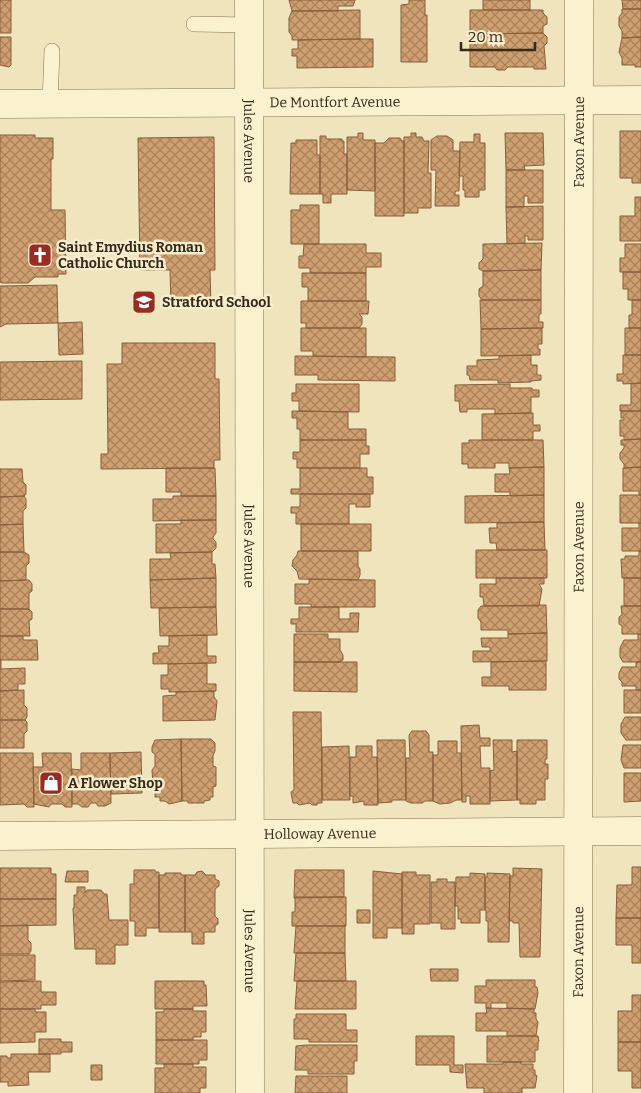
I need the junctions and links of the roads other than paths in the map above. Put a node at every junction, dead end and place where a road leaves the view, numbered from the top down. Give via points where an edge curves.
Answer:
1 (579, 0) edge
2 (249, 12) edge
3 (194, 24) dead end
4 (52, 51) dead end
5 (580, 100) junction
6 (641, 100) edge
7 (250, 102) junction
8 (0, 104) edge
9 (50, 104) junction
10 (578, 831) junction
11 (641, 831) edge
12 (249, 834) junction
13 (0, 836) edge
14 (250, 1093) edge
15 (578, 1093) edge

1 - 5 street, Faxon Avenue
2 - 3 lane
2 - 7 street, Jules Avenue
4 - 9 lane
5 - 6 street, De Montfort Avenue
5 - 7 street, De Montfort Avenue
5 - 10 street, Faxon Avenue
7 - 9 street, De Montfort Avenue
7 - 12 street, Jules Avenue
8 - 9 street, De Montfort Avenue
10 - 11 street, Holloway Avenue
10 - 12 street, Holloway Avenue
10 - 15 street, Faxon Avenue
12 - 13 street, Holloway Avenue
12 - 14 street, Jules Avenue

